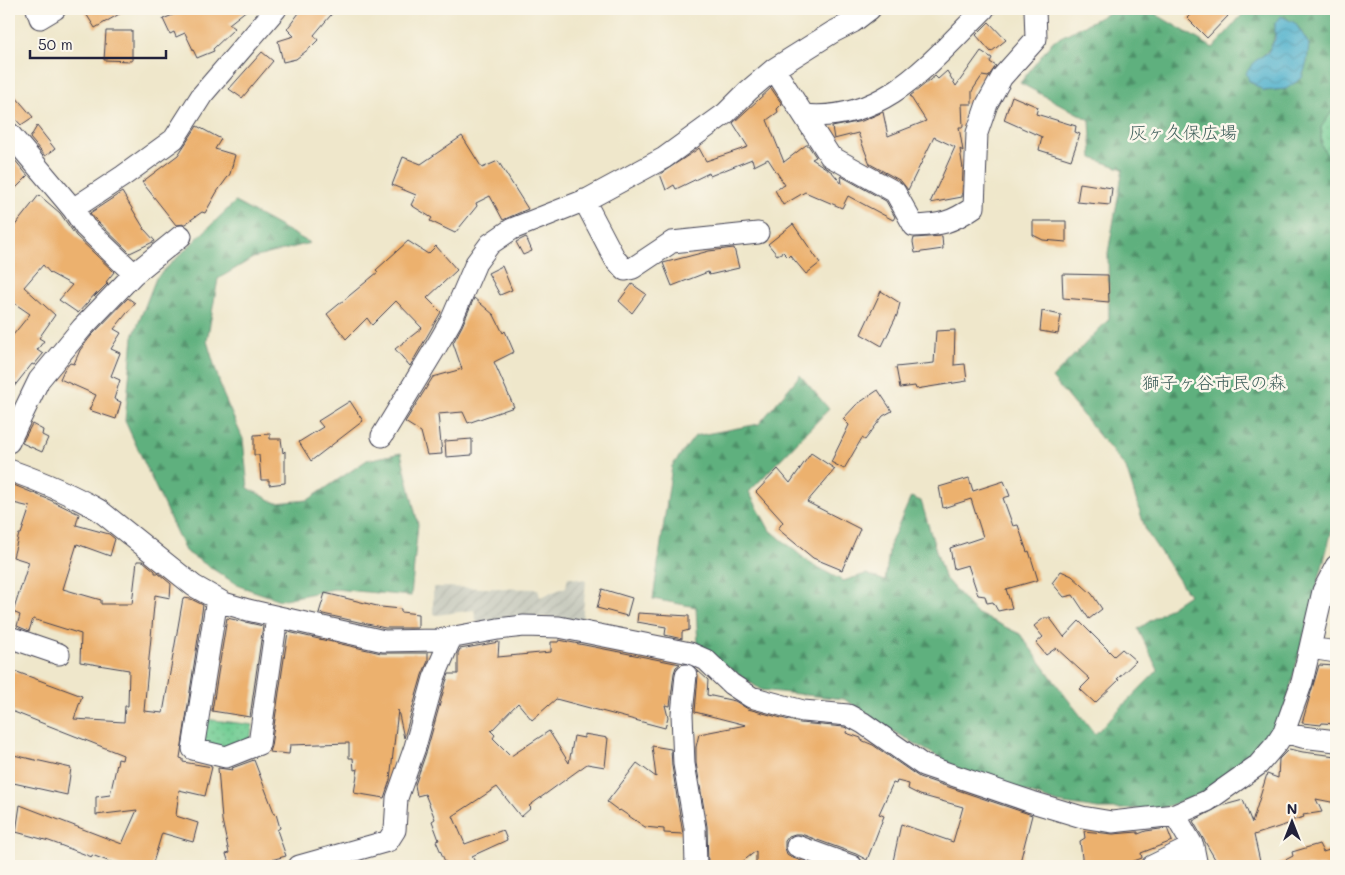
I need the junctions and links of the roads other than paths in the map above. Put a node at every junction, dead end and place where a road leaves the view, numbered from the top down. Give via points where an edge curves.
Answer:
1 (37, 9) edge
2 (56, 9) edge
3 (276, 9) edge
4 (870, 9) edge
5 (984, 9) edge
6 (1035, 9) edge
7 (774, 69) junction
8 (804, 115) junction
9 (9, 133) edge
10 (584, 200) junction
11 (73, 209) junction
12 (758, 233) dead end
13 (181, 236) dead end
14 (134, 274) junction
15 (382, 436) dead end
16 (9, 442) edge
17 (9, 470) edge
18 (1336, 566) edge
19 (217, 599) junction
20 (277, 617) junction
21 (9, 637) edge
22 (451, 638) junction
23 (1310, 648) junction
24 (1336, 652) edge
25 (59, 654) dead end
26 (686, 675) dead end
27 (1284, 732) junction
28 (1336, 742) edge
29 (1175, 815) junction
30 (797, 846) dead end
31 (1195, 856) edge
32 (299, 866) edge
33 (696, 866) edge
34 (852, 866) edge
35 (1152, 866) edge

1 - 2 street via 40,18
3 - 11 street via 202,95 174,139
4 - 7 street
5 - 8 street via 909,82 882,100 849,113 823,117
6 - 8 street via 1036,39 1002,77 987,104 977,133 974,207 958,218 938,225 914,226 895,192 830,156
7 - 8 street
7 - 10 street via 726,113 664,158
9 - 11 street
10 - 12 street via 615,259 625,270 672,242
10 - 15 street via 512,229 490,244 476,263 451,321
11 - 14 street via 85,226
13 - 14 street
14 - 16 street via 82,328 39,380
17 - 19 street via 99,510 194,586
18 - 23 street via 1323,591
19 - 20 street
19 - 20 street via 193,749 226,757 260,744
20 - 22 street via 384,641
21 - 25 street
22 - 29 street via 524,626 559,626 690,653 706,660 731,684 751,697 803,711 848,714 923,765 1022,799 1082,817 1112,822
22 - 32 street via 434,678 397,798 395,830 388,841
23 - 24 street
23 - 27 street
26 - 33 street via 682,714 684,764 696,828
27 - 28 street
27 - 29 street via 1258,765 1207,801
29 - 31 street
30 - 34 street
31 - 35 street

